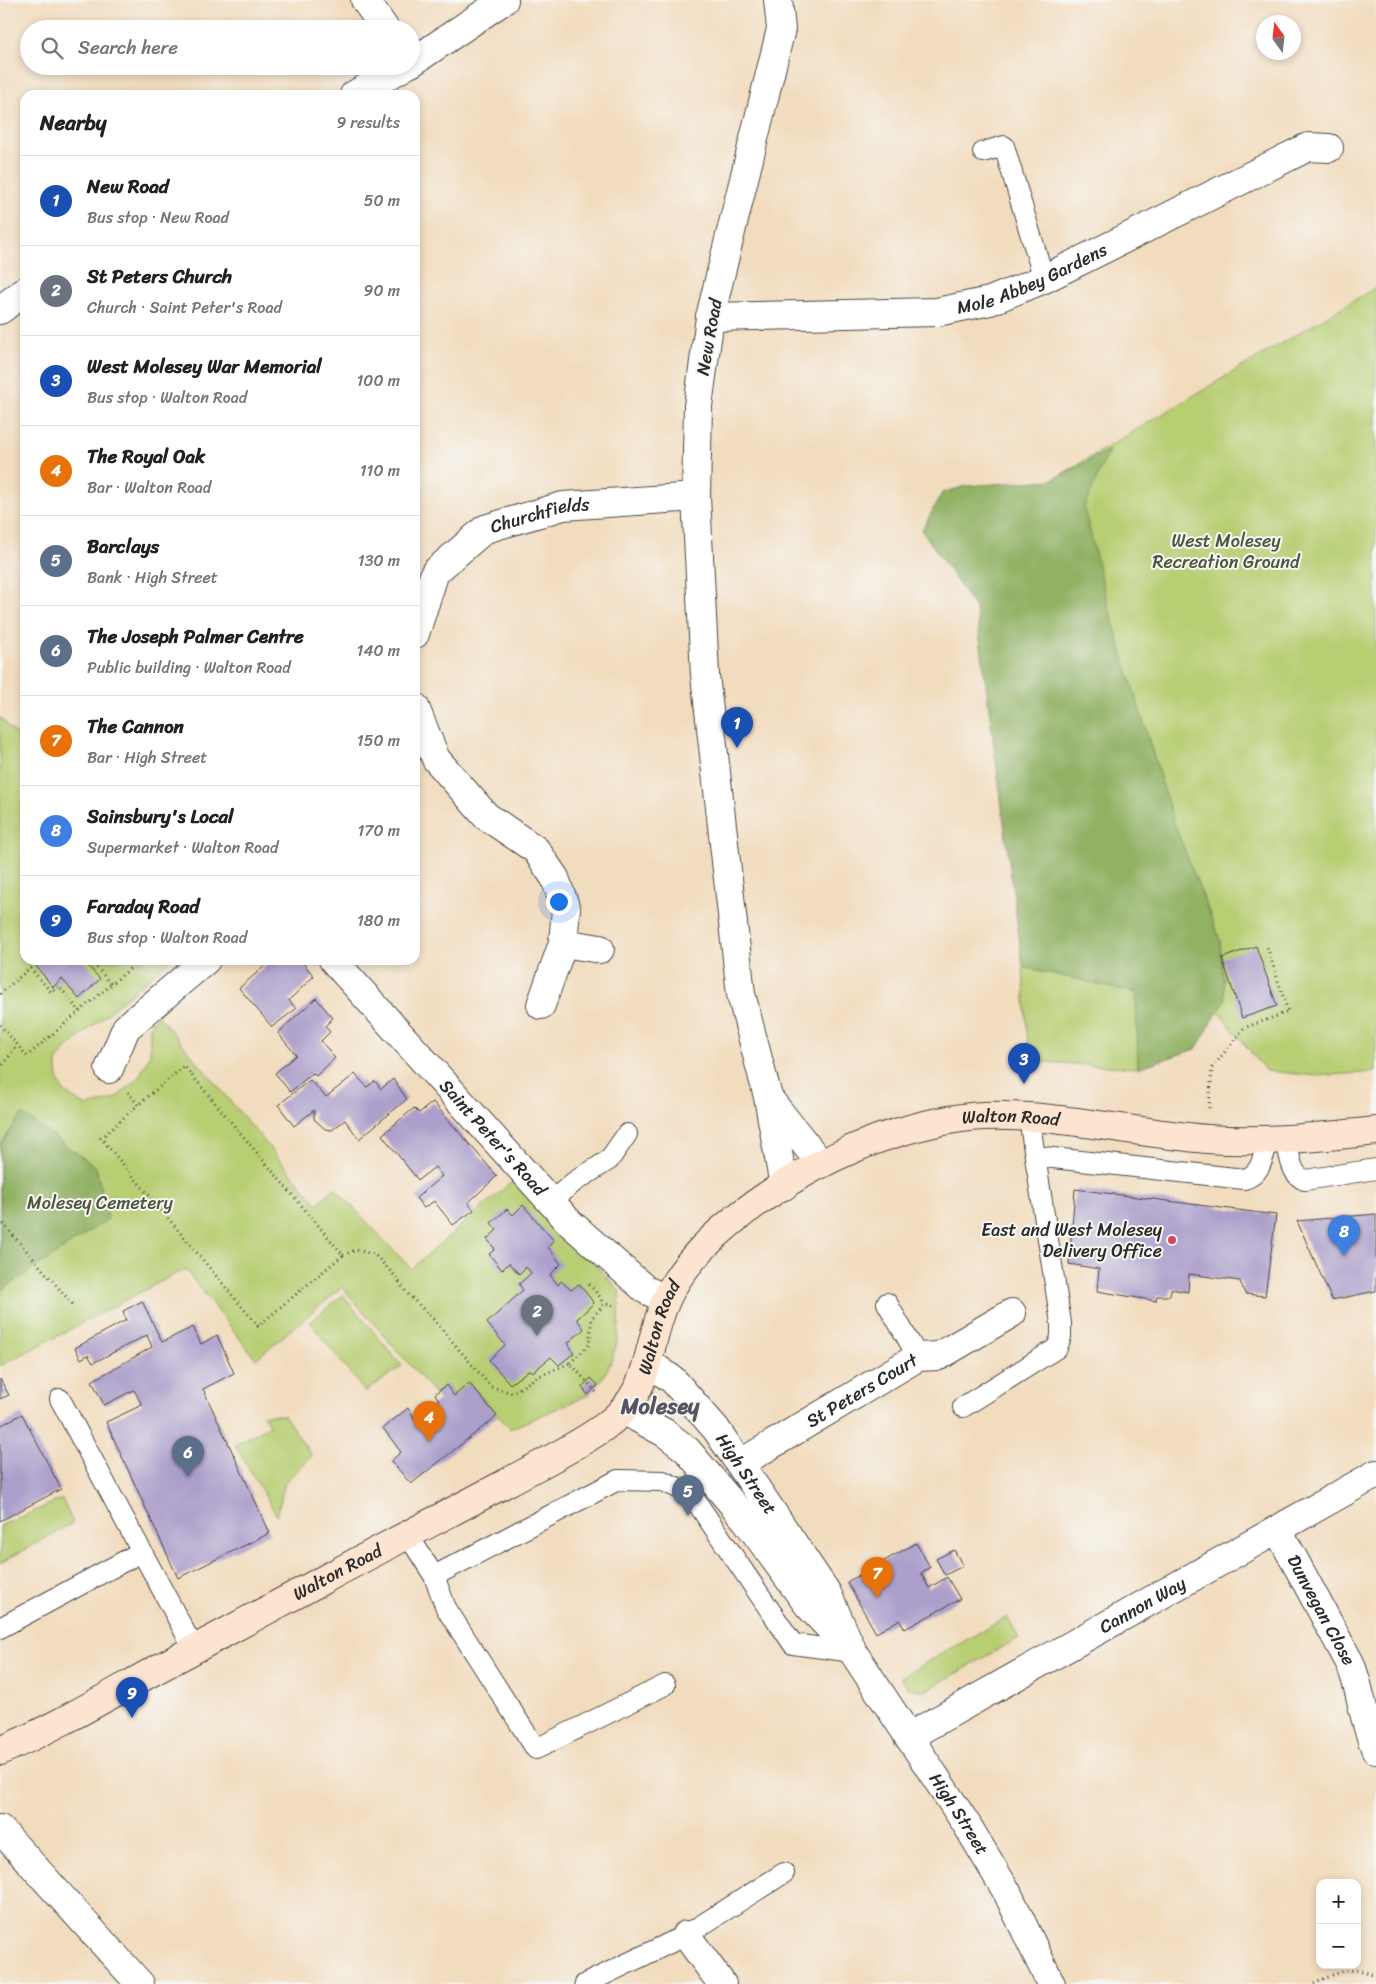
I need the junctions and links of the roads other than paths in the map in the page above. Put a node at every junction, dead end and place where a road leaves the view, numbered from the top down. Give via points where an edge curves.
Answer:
1 (366, 0) edge
2 (504, 0) edge
3 (778, 0) edge
4 (379, 20) edge
5 (420, 57) edge
6 (389, 75) edge
7 (363, 90) edge
8 (1329, 148) dead end
9 (983, 152) dead end
10 (1044, 280) junction
11 (20, 295) edge
12 (0, 310) edge
13 (710, 317) junction
14 (696, 497) junction
15 (420, 618) edge
16 (420, 719) edge
17 (563, 943) junction
18 (600, 949) dead end
19 (200, 965) edge
20 (338, 965) edge
21 (541, 1005) dead end
22 (109, 1069) road end
23 (768, 1097) junction
24 (1029, 1118) junction
25 (1376, 1130) edge
26 (627, 1134) dead end
27 (1277, 1140) junction
28 (1035, 1156) junction
29 (821, 1164) junction
30 (1376, 1169) edge
31 (784, 1186) junction
32 (551, 1202) junction
33 (666, 1299) junction
34 (887, 1303) dead end
35 (1012, 1313) dead end
36 (918, 1357) junction
37 (648, 1362) junction
38 (60, 1399) dead end
39 (963, 1407) dead end
40 (623, 1410) junction
41 (741, 1463) junction
42 (1376, 1474) edge
43 (1278, 1530) junction
44 (408, 1535) junction
45 (140, 1552) junction
46 (434, 1576) junction
47 (0, 1628) edge
48 (194, 1649) junction
49 (853, 1652) junction
50 (665, 1685) dead end
51 (908, 1738) junction
52 (1376, 1750) edge
53 (0, 1751) edge
54 (0, 1829) edge
55 (784, 1873) dead end
56 (686, 1935) junction
57 (140, 1984) edge
58 (585, 1984) edge
59 (722, 1984) edge
60 (1051, 1984) edge

1 - 4 street
2 - 5 street
3 - 13 street, New Road via 781,29
6 - 7 street
8 - 10 street, Mole Abbey Gardens via 1308,148
9 - 10 lane via 1004,146
10 - 13 street, Mole Abbey Gardens via 990,301 937,312
11 - 12 street
13 - 14 street, New Road via 698,406
14 - 15 street, Churchfields via 563,506 485,528 435,572
14 - 23 street, New Road via 705,674 725,862 741,994
16 - 17 street via 436,759 486,816 536,850 555,878 566,909
17 - 18 street
17 - 21 street
19 - 22 street via 126,1028
20 - 32 street, Saint Peter's Road
23 - 29 street, New Road
23 - 31 street, New Road
24 - 27 main road, Walton Road via 1207,1139
24 - 28 lane
24 - 29 main road, Walton Road via 981,1117 922,1125 866,1142
25 - 27 main road, Walton Road
26 - 32 lane via 610,1160 574,1182
27 - 28 lane via 1258,1171 1244,1180
27 - 30 lane via 1294,1173 1305,1180
28 - 39 lane via 1061,1337 1057,1348
29 - 31 main road, Walton Road
31 - 33 main road, Walton Road via 713,1239 675,1281
32 - 33 street, Saint Peter's Road via 646,1290
33 - 37 main road, Walton Road
34 - 36 lane
35 - 36 street, St Peters Court via 938,1356
36 - 41 street, St Peters Court
37 - 40 main road, Walton Road via 635,1395
37 - 41 street, High Street via 673,1380 694,1402
38 - 45 lane
40 - 44 main road, Walton Road via 606,1426 566,1450
40 - 49 street, High Street via 665,1433 687,1450 746,1520 808,1605
41 - 49 street, High Street via 827,1594
42 - 43 street, Cannon Way
43 - 51 street, Cannon Way
43 - 52 street, Dunvegan Close via 1350,1663
44 - 46 lane
44 - 48 main road, Walton Road
45 - 47 lane
45 - 48 lane
46 - 49 lane via 618,1480 663,1481 691,1494 793,1644
46 - 50 lane via 446,1608 536,1749
48 - 53 main road, Walton Road via 33,1737
49 - 51 street, High Street
51 - 60 street, High Street via 967,1825 1007,1892
54 - 57 street
55 - 56 lane
56 - 58 lane
56 - 59 street

